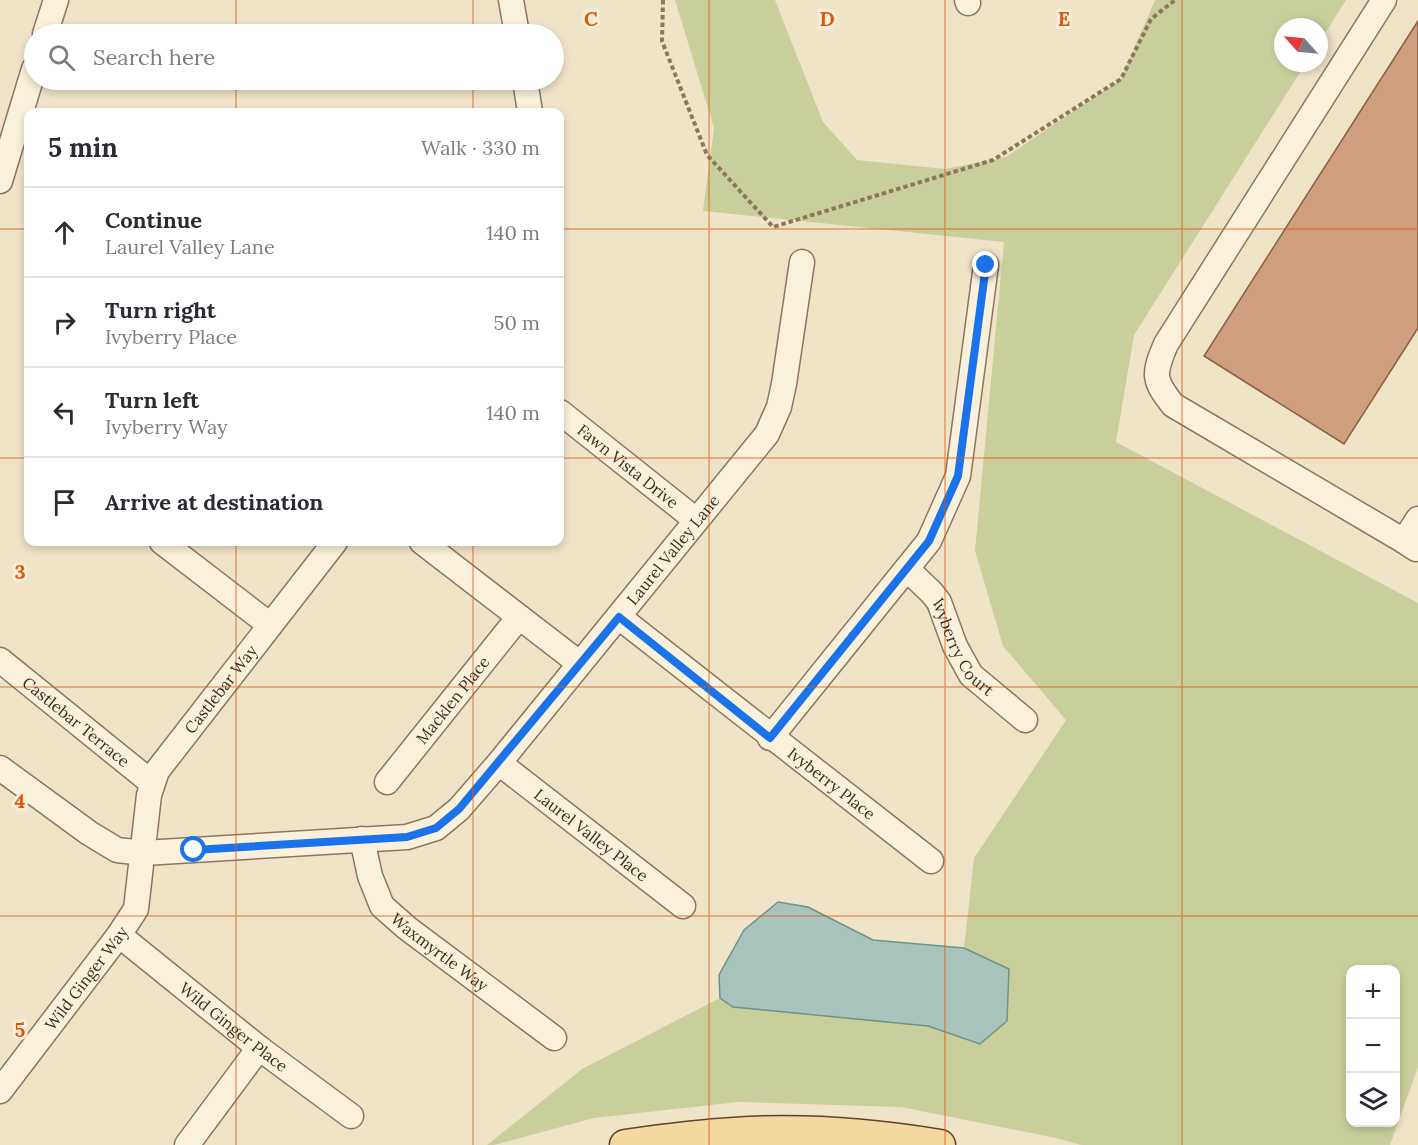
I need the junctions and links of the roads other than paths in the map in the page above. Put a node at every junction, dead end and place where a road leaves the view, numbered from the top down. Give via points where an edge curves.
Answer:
1 (56, 0) edge
2 (511, 0) edge
3 (1384, 0) edge
4 (48, 24) edge
5 (515, 24) edge
6 (28, 90) edge
7 (527, 90) edge
8 (529, 108) edge
9 (14, 136) edge
10 (0, 181) edge
11 (802, 262) dead end
12 (986, 265) dead end
13 (564, 415) edge
14 (1418, 519) edge
15 (696, 520) junction
16 (167, 546) edge
17 (332, 546) edge
18 (427, 546) edge
19 (1411, 546) edge
20 (906, 569) junction
21 (519, 617) junction
22 (619, 617) junction
23 (270, 625) junction
24 (0, 660) edge
25 (579, 663) junction
26 (1025, 720) dead end
27 (770, 738) junction
28 (499, 763) junction
29 (1, 771) edge
30 (387, 782) dead end
31 (152, 783) junction
32 (362, 839) junction
33 (144, 853) junction
34 (931, 861) dead end
35 (683, 906) dead end
36 (119, 935) junction
37 (554, 1038) dead end
38 (259, 1048) junction
39 (0, 1091) edge
40 (351, 1116) dead end
41 (186, 1145) edge
42 (625, 1145) edge
43 (940, 1145) edge

1 - 4 street
2 - 5 street
3 - 19 street via 1166,344 1157,365 1158,387 1173,405
6 - 9 street
7 - 8 street
9 - 10 street
11 - 15 street, Laurel Valley Lane via 778,407 766,434
12 - 20 street via 958,476 929,541
13 - 15 street, Fawn Vista Drive
14 - 19 street
15 - 22 street, Laurel Valley Lane
16 - 23 street
17 - 23 street, Castlebar Way
18 - 21 street
20 - 26 street, Ivyberry Court via 939,602 970,675
20 - 27 street
21 - 25 street
21 - 30 street, Macklen Place
22 - 25 street, Laurel Valley Lane
22 - 27 street, Ivyberry Place
23 - 31 street, Castlebar Way via 157,771
24 - 31 street, Castlebar Terrace
25 - 28 street, Laurel Valley Lane
27 - 34 street, Ivyberry Place
28 - 32 street, Laurel Valley Lane via 459,809 436,828 407,837
28 - 35 street, Laurel Valley Place
29 - 33 street, Laurel Valley Lane via 117,850
31 - 33 street, Castlebar Way
32 - 33 street, Laurel Valley Lane
32 - 37 street, Waxmyrtle Way via 382,906
33 - 36 street, Wild Ginger Way via 136,909
36 - 38 street, Wild Ginger Place
36 - 39 street, Wild Ginger Way
38 - 40 street, Wild Ginger Place
38 - 41 street
42 - 43 main road via 736,1132 862,1134

